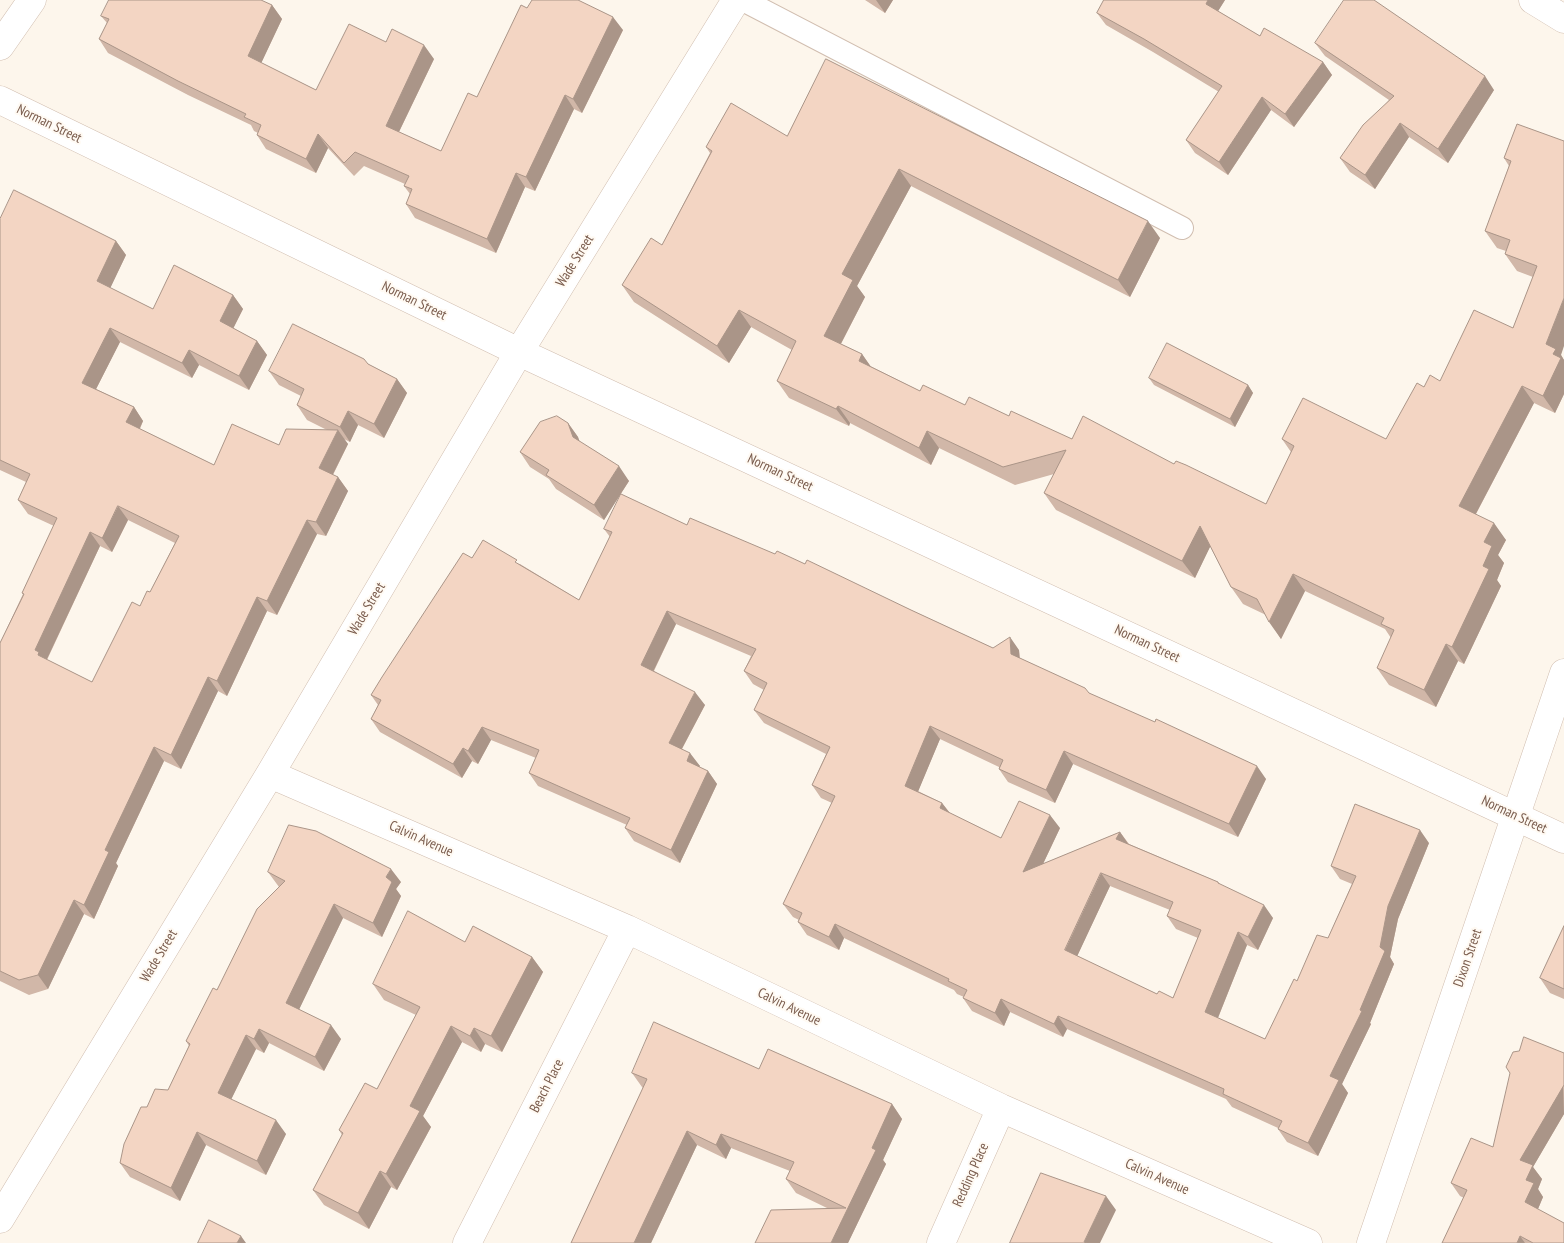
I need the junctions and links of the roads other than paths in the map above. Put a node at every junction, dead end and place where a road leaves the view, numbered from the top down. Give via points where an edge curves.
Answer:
1 (32, 0) edge
2 (736, 0) edge
3 (743, 0) edge
4 (1533, 0) edge
5 (1564, 19) edge
6 (0, 46) edge
7 (0, 100) edge
8 (1182, 228) dead end
9 (519, 352) junction
10 (1564, 673) edge
11 (270, 774) junction
12 (1516, 816) junction
13 (1564, 839) edge
14 (627, 929) junction
15 (1001, 1108) junction
16 (0, 1219) edge
17 (468, 1243) edge
18 (941, 1243) edge
19 (1308, 1243) edge
20 (1371, 1243) edge

1 - 6 street
2 - 9 street, Wade Street
3 - 8 lane
4 - 5 street
7 - 9 street, Norman Street
9 - 11 street, Wade Street
9 - 12 street, Norman Street
10 - 12 street, Dixon Street
11 - 14 street, Calvin Avenue
11 - 16 street, Wade Street
12 - 13 street, Norman Street
12 - 20 street, Dixon Street
14 - 15 street, Calvin Avenue
14 - 17 street, Beach Place
15 - 18 street, Redding Place
15 - 19 street, Calvin Avenue

